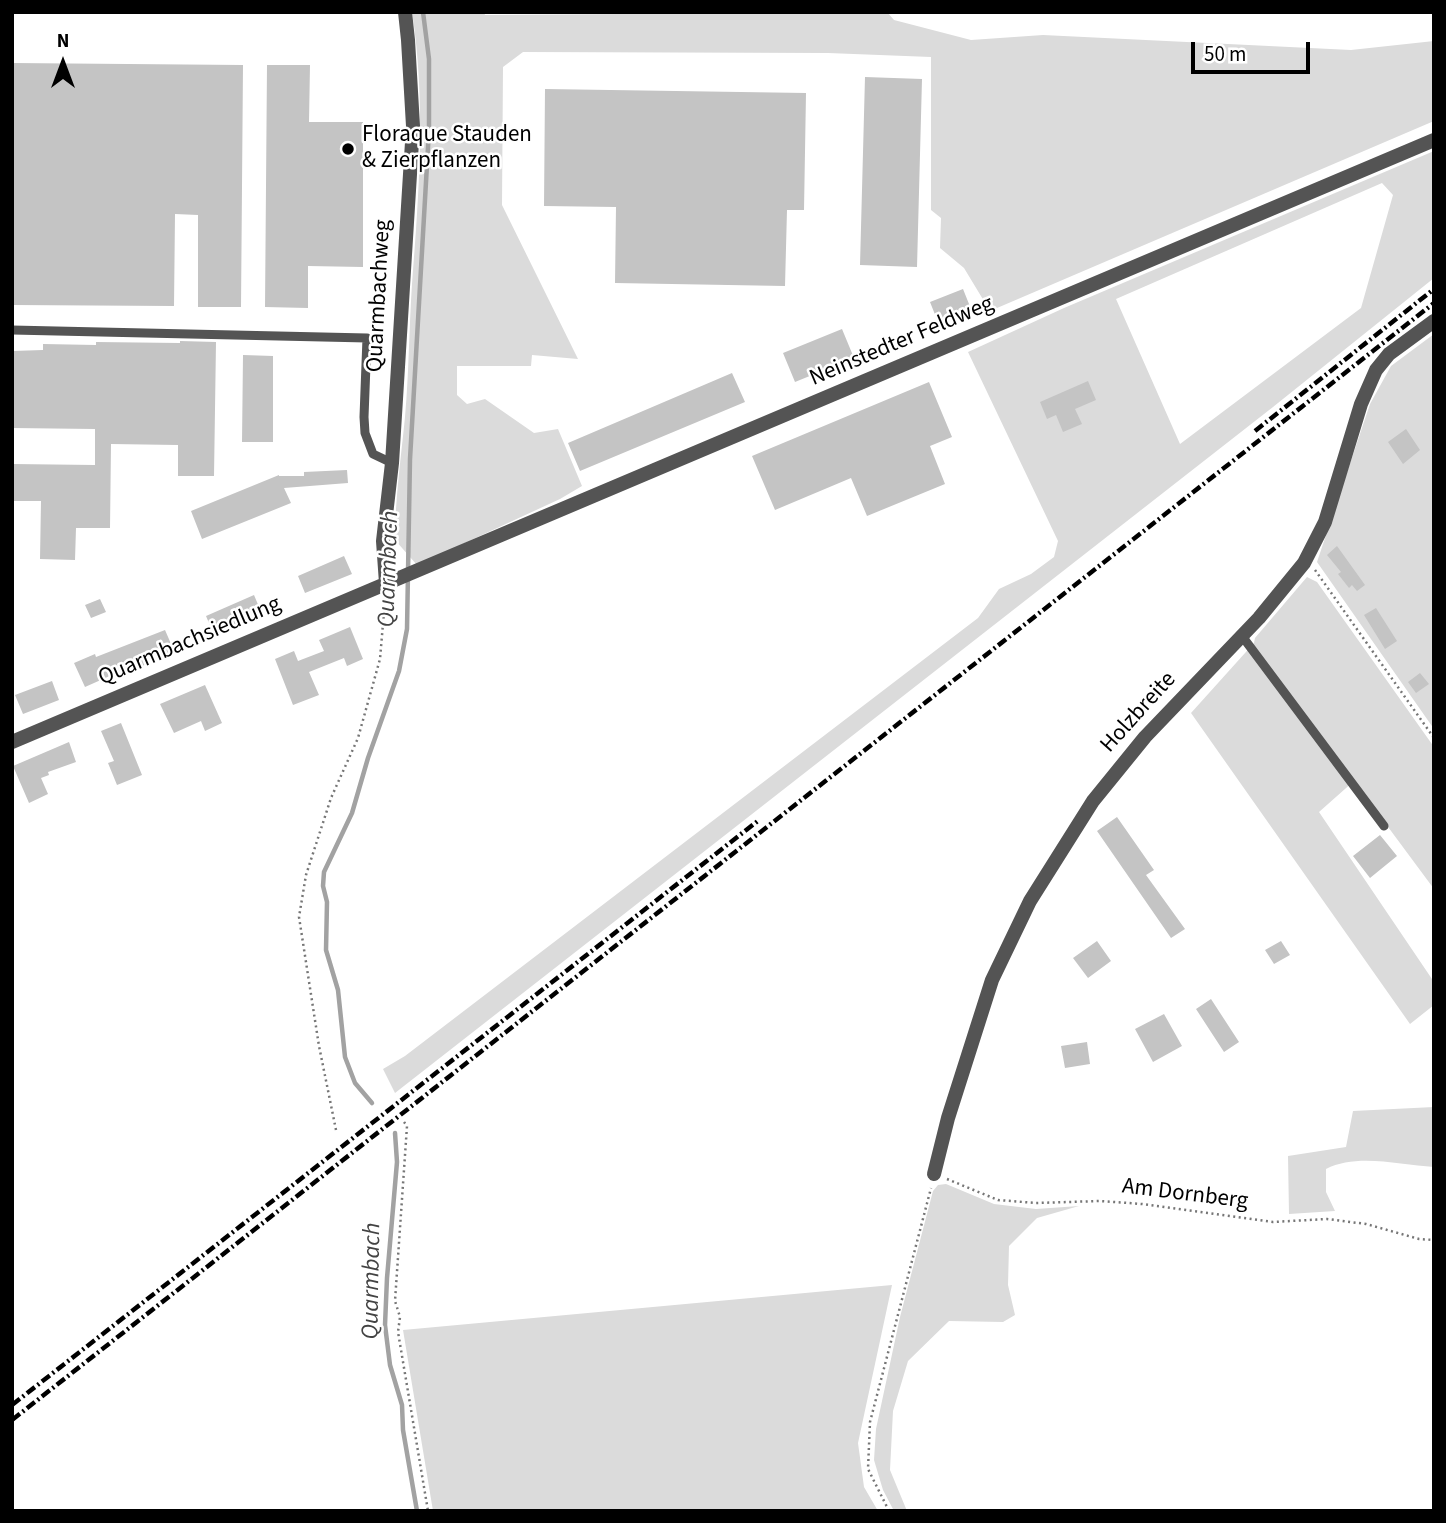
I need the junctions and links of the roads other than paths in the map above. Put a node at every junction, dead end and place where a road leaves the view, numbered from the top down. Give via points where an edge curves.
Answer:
1 (405, 12) edge
2 (1434, 140) edge
3 (1434, 321) edge
4 (12, 330) edge
5 (392, 463) junction
6 (392, 581) junction
7 (1242, 636) junction
8 (12, 742) edge
9 (1384, 826) dead end
10 (934, 1174) road end

1 - 5 street, Quarmbachweg via 412,126
2 - 6 street, Neinstedter Feldweg
3 - 7 street, Holzbreite via 1376,370 1325,522 1304,563
4 - 5 lane via 367,338 365,433 373,454
5 - 6 street, Quarmbachweg via 383,541
6 - 8 street, Quarmbachsiedlung
7 - 9 lane
7 - 10 street, Holzbreite via 1145,737 1093,801 1030,901 992,980

